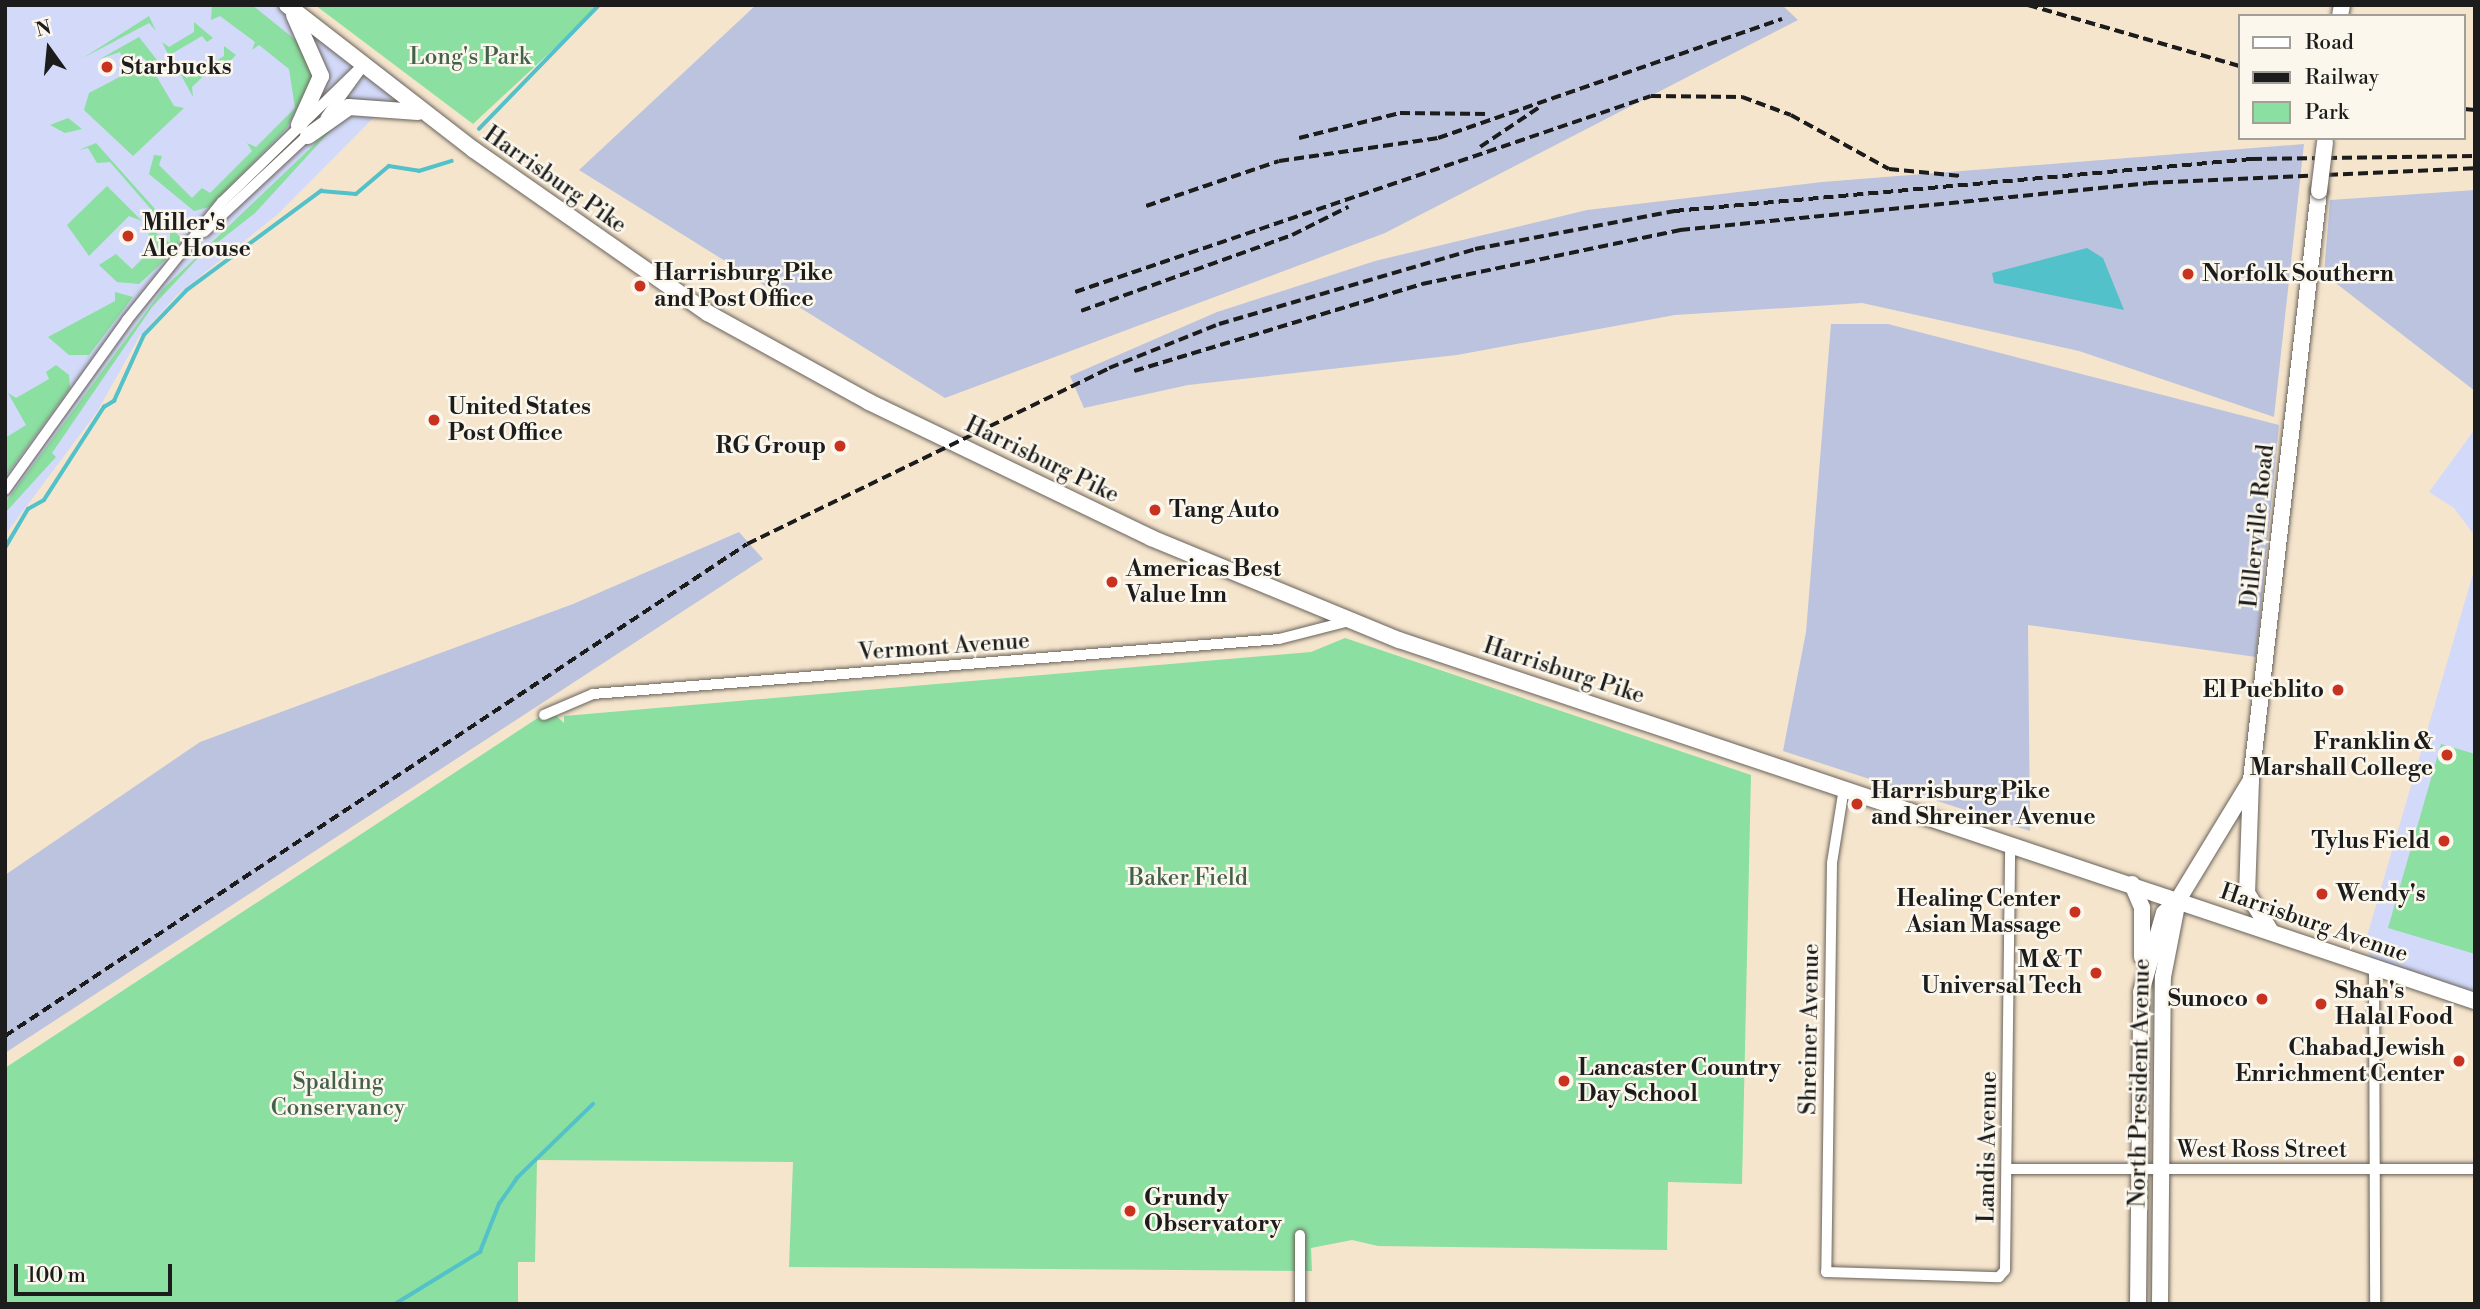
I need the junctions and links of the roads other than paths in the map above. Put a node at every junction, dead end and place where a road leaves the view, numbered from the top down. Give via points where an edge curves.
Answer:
1 (288, 6) edge
2 (362, 66) junction
3 (422, 112) junction
4 (303, 130) junction
5 (2325, 140) edge
6 (5, 490) edge
7 (1349, 621) junction
8 (544, 715) dead end
9 (2251, 780) junction
10 (1844, 788) junction
11 (2010, 843) junction
12 (2132, 884) junction
13 (2178, 900) junction
14 (2272, 932) junction
15 (2374, 967) junction
16 (2141, 992) junction
17 (2475, 1001) edge
18 (2375, 1168) junction
19 (2475, 1168) edge
20 (2007, 1169) junction
21 (2140, 1169) junction
22 (2161, 1169) junction
23 (1300, 1235) dead end
24 (1826, 1272) joint
25 (1300, 1304) edge
26 (2138, 1304) edge
27 (2160, 1304) edge
28 (2375, 1304) edge

1 - 2 main road, Harrisburg Pike
1 - 4 main road via 320,68 319,87
2 - 3 main road, Harrisburg Pike
2 - 4 street
3 - 4 main road via 349,107
3 - 7 main road, Harrisburg Pike via 628,260 797,365 1151,538
4 - 6 street via 222,202 198,237 152,286
5 - 9 main road, Dillerville Road, bridge
7 - 8 street, Vermont Avenue via 1279,639 593,694
7 - 10 main road, Harrisburg Pike
9 - 13 main road, Dillerville Road
9 - 14 main road via 2247,893
10 - 11 main road, Harrisburg Pike
10 - 24 street, Shreiner Avenue via 1832,863
11 - 12 main road, Harrisburg Pike
11 - 20 street, Landis Avenue
12 - 13 main road, Harrisburg Pike
12 - 16 main road via 2142,915
13 - 14 main road, Harrisburg Avenue
13 - 16 main road, North President Avenue via 2156,932
13 - 22 main road, North President Avenue via 2163,977
14 - 15 main road, Harrisburg Avenue
15 - 17 main road, Harrisburg Avenue
15 - 18 street
16 - 21 main road, North President Avenue
18 - 19 street, West Ross Street
18 - 22 street, West Ross Street
18 - 28 street
20 - 21 street, West Ross Street
20 - 24 street, Landis Avenue via 2003,1275
21 - 22 street, West Ross Street
21 - 26 main road, North President Avenue
22 - 27 main road, North President Avenue
23 - 25 street

